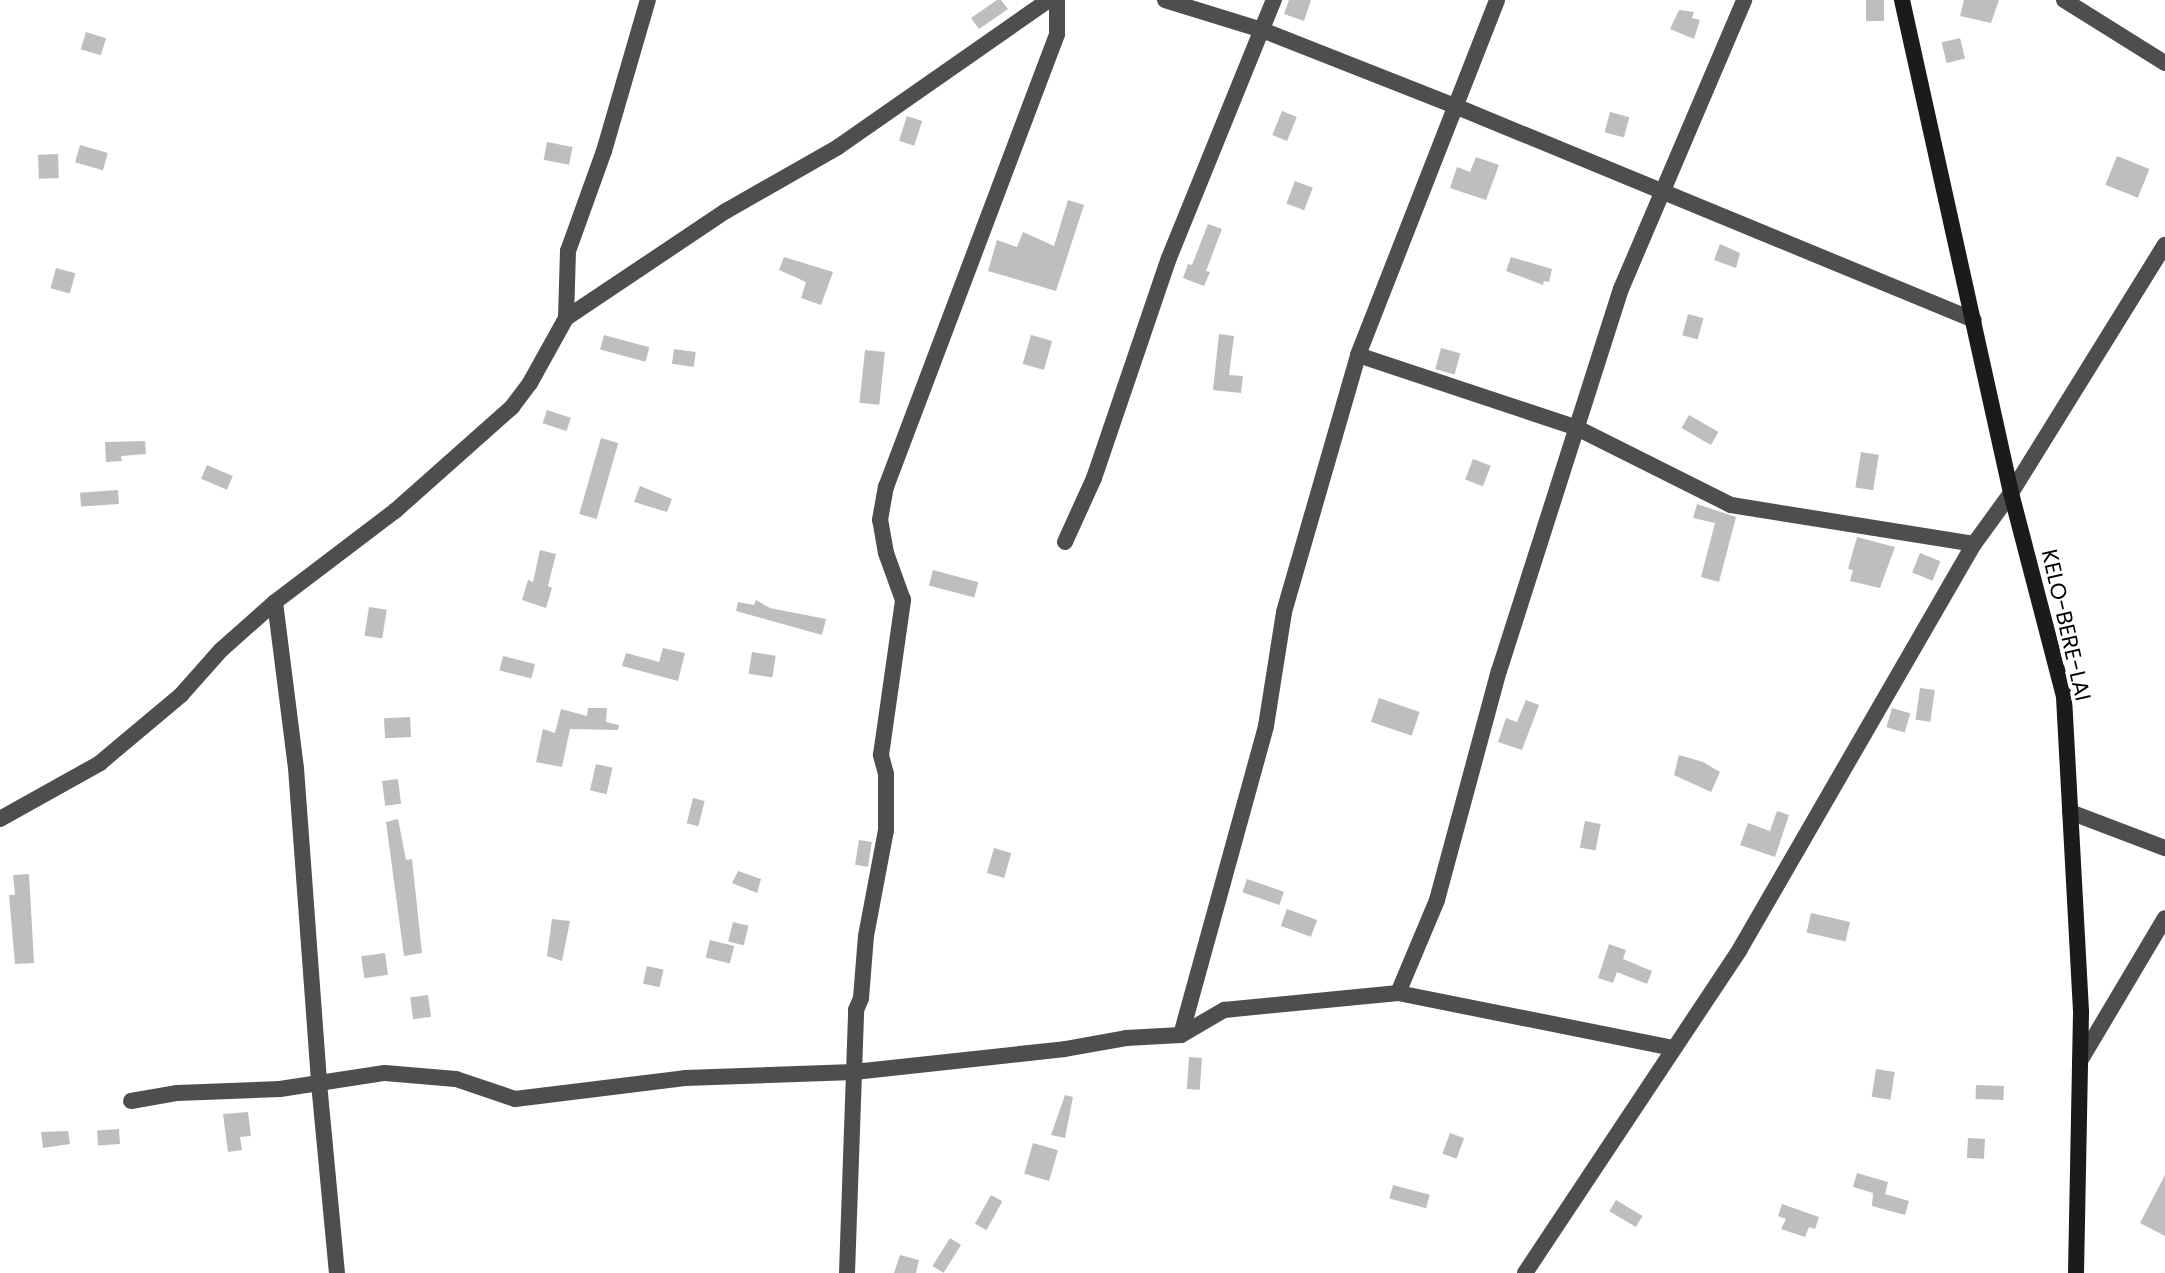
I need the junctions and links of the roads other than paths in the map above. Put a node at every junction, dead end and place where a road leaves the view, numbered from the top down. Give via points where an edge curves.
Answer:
1 (648, 0) edge
2 (1049, 0) edge
3 (1057, 0) edge
4 (1165, 0) edge
5 (1274, 0) edge
6 (1497, 0) edge
7 (1744, 0) edge
8 (1902, 0) edge
9 (2064, 0) edge
10 (1262, 30) junction
11 (2165, 63) edge
12 (1455, 106) junction
13 (1662, 191) junction
14 (2165, 245) edge
15 (566, 318) junction
16 (1974, 320) junction
17 (1358, 355) junction
18 (1577, 428) junction
19 (2011, 493) junction
20 (1065, 542) dead end
21 (1974, 544) junction
22 (275, 602) junction
23 (2070, 812) junction
24 (0, 819) edge
25 (2165, 848) edge
26 (2165, 918) edge
27 (1398, 993) junction
28 (1181, 1035) junction
29 (1674, 1048) junction
30 (2080, 1061) junction
31 (854, 1072) junction
32 (319, 1083) junction
33 (131, 1101) dead end
34 (337, 1273) edge
35 (847, 1273) edge
36 (1525, 1273) edge
37 (2076, 1273) edge

1 - 15 street via 568,251
2 - 15 street via 838,147 726,211
3 - 31 street via 1057,34 886,487 880,520 903,600 881,755 886,830 856,1010
4 - 10 street
5 - 10 street
6 - 12 street
7 - 13 street
8 - 16 main road, KELO-BERE-LAI
9 - 11 street
10 - 12 street
10 - 20 street via 1169,258 1094,478
12 - 13 street
12 - 17 street
13 - 16 street
13 - 18 street via 1621,289
14 - 19 street
15 - 22 street via 512,407 395,511
16 - 19 main road, KELO-BERE-LAI
17 - 18 street
17 - 28 street via 1284,612 1266,726
18 - 21 street via 1731,505
18 - 27 street via 1499,671 1437,900
19 - 21 street
19 - 23 main road, KELO-BERE-LAI via 2064,697
21 - 29 street via 1740,949
22 - 24 street via 181,695 100,763
22 - 32 street via 296,768
23 - 25 street
23 - 30 main road, KELO-BERE-LAI
26 - 30 street
27 - 28 street via 1224,1010
27 - 29 street
28 - 31 street
29 - 36 street
30 - 37 main road, KELO-BERE-LAI
31 - 32 street via 685,1078 515,1099 456,1079 385,1073
31 - 35 street
32 - 33 street
32 - 34 street

